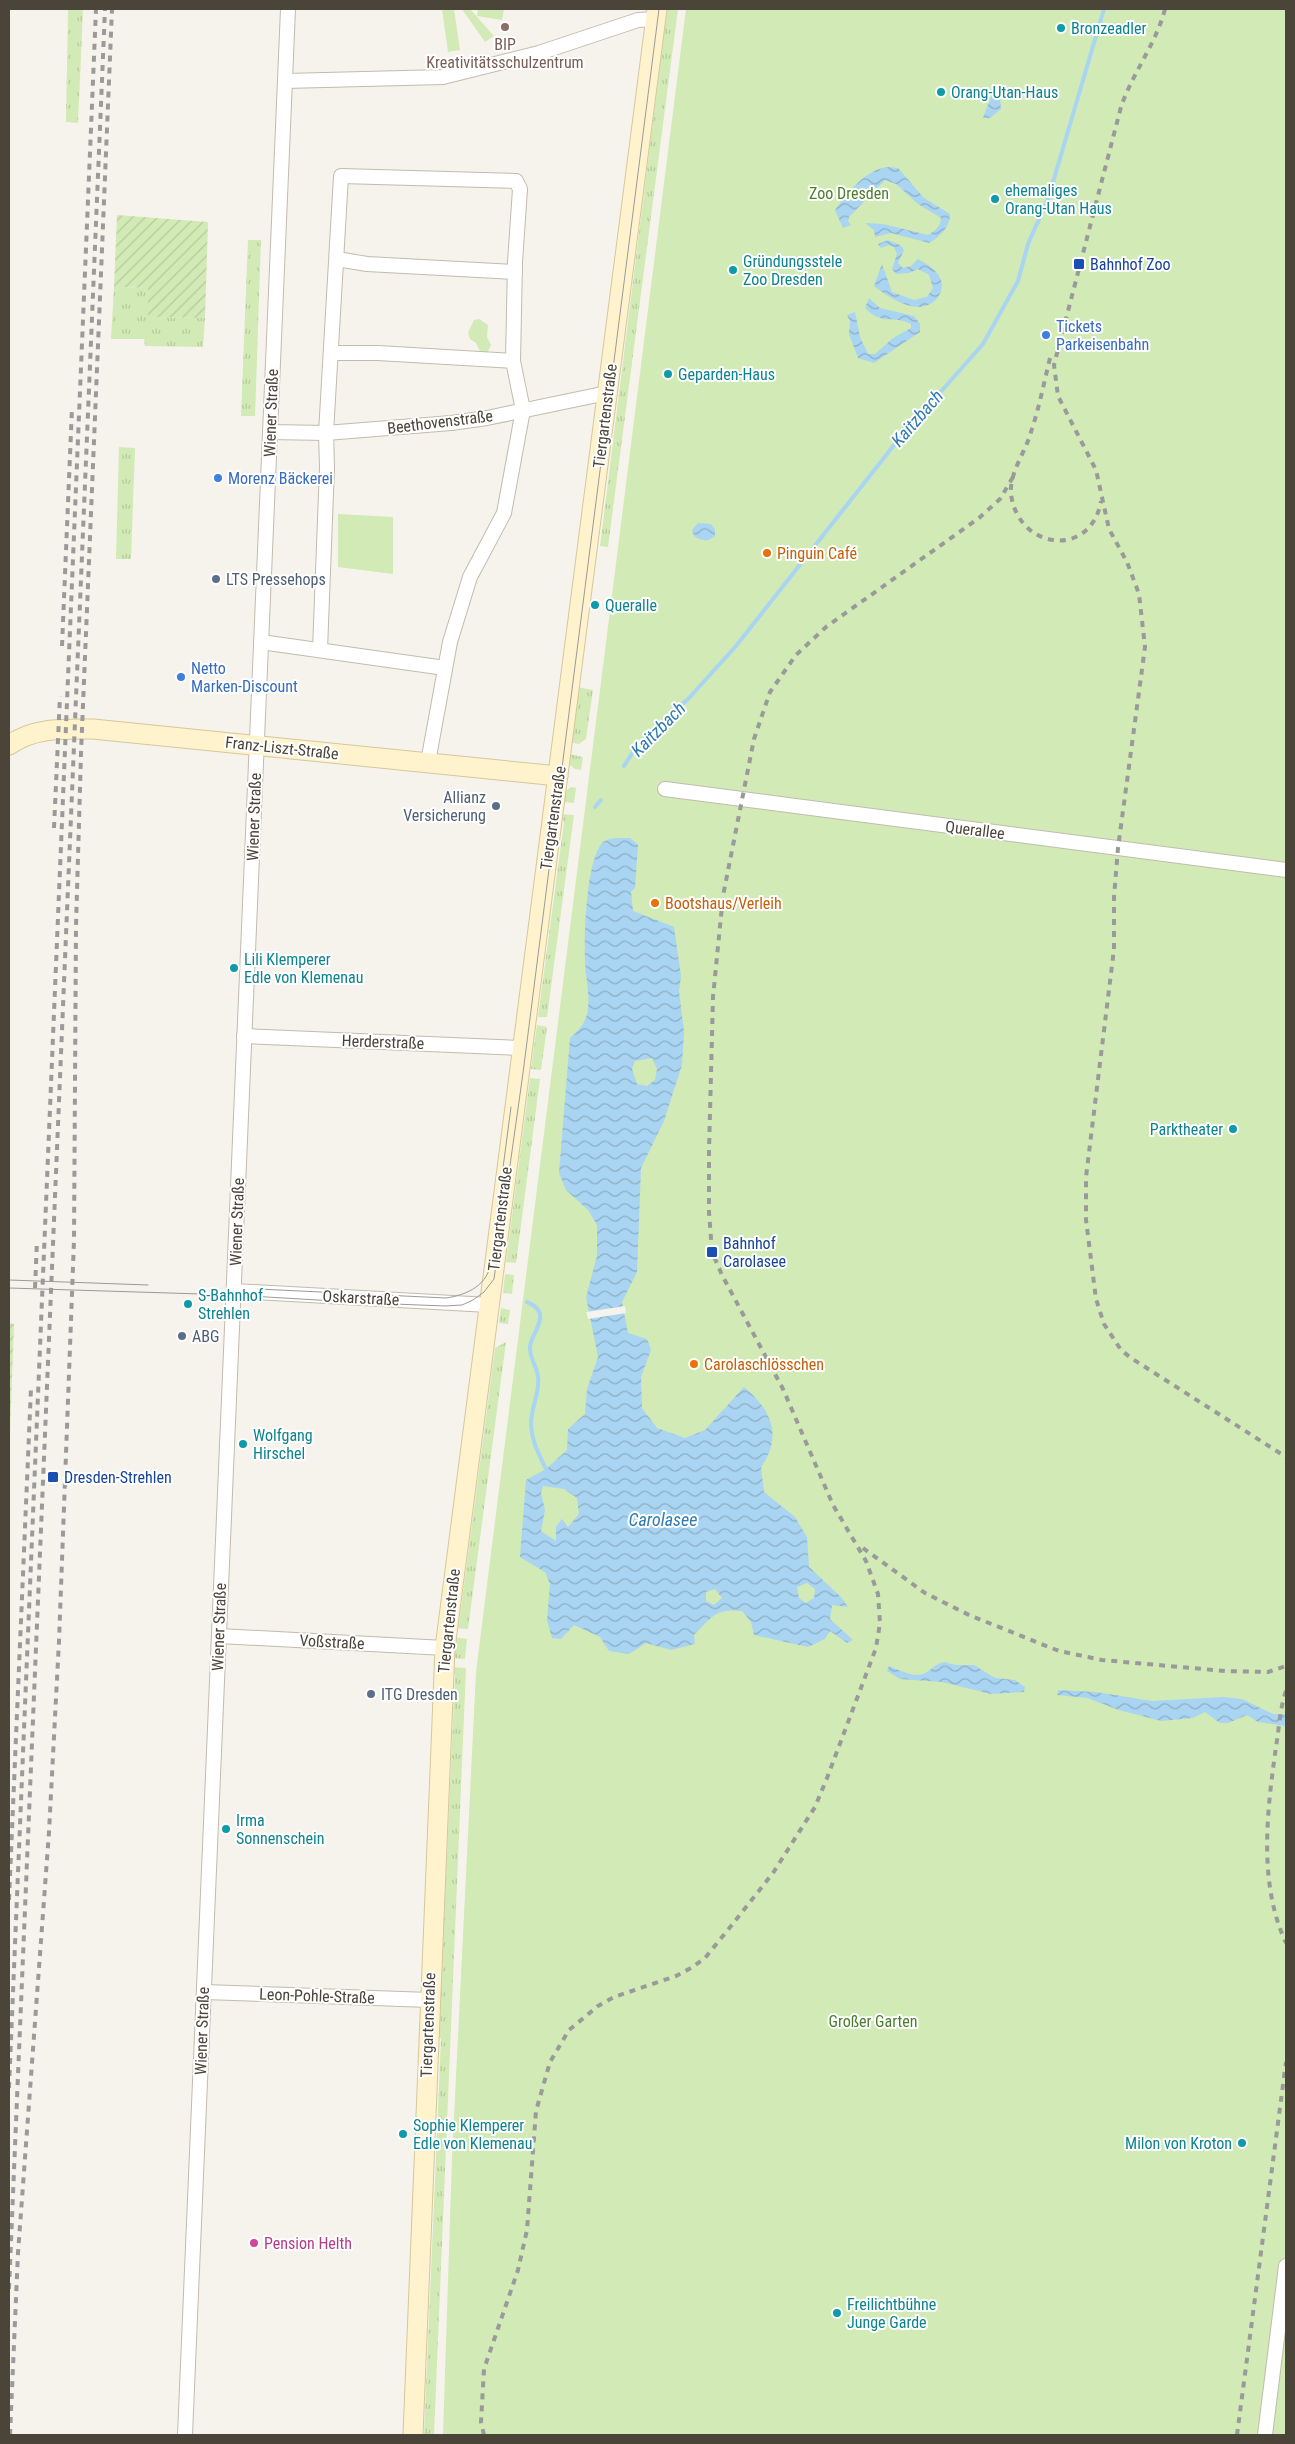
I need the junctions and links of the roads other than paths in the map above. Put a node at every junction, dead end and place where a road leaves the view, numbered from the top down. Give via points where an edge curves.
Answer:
1 (288, 9) edge
2 (656, 14) edge
3 (285, 81) junction
4 (336, 258) junction
5 (516, 272) junction
6 (331, 353) junction
7 (512, 361) junction
8 (607, 393) junction
9 (523, 410) junction
10 (270, 432) junction
11 (326, 433) junction
12 (261, 642) junction
13 (320, 650) junction
14 (445, 668) junction
15 (9, 744) edge
16 (257, 745) junction
17 (428, 762) junction
18 (558, 776) junction
19 (665, 789) dead end
20 (1286, 870) edge
21 (244, 1036) junction
22 (522, 1048) junction
23 (234, 1291) junction
24 (488, 1305) junction
25 (219, 1636) junction
26 (444, 1648) junction
27 (204, 1992) junction
28 (430, 2000) junction
29 (1286, 2266) edge
30 (185, 2435) edge
31 (413, 2435) edge
32 (1265, 2435) edge

1 - 3 street, Wiener Straße
2 - 3 street via 531,55 442,77
2 - 8 main road, Tiergartenstraße
3 - 10 street, Wiener Straße
4 - 5 street via 368,264
4 - 5 street via 341,176 516,181 520,189
4 - 6 street
5 - 7 street
6 - 7 street
6 - 11 street
7 - 9 street
8 - 9 street, Beethovenstraße
8 - 18 main road, Tiergartenstraße
9 - 11 street, Beethovenstraße via 451,423
9 - 14 street via 504,513 466,587
10 - 11 street, Beethovenstraße
10 - 12 street, Wiener Straße
11 - 13 street
12 - 13 street
12 - 16 street, Wiener Straße
13 - 14 street
14 - 17 street
15 - 16 main road, Franz-Liszt-Straße via 35,732 70,729
16 - 17 main road, Franz-Liszt-Straße
16 - 21 street, Wiener Straße
17 - 18 main road, Franz-Liszt-Straße
18 - 22 main road, Tiergartenstraße
19 - 20 street, Querallee
21 - 22 street, Herderstraße
21 - 23 street, Wiener Straße
22 - 24 main road, Tiergartenstraße
23 - 24 street, Oskarstraße
23 - 25 street, Wiener Straße
24 - 26 main road, Tiergartenstraße
25 - 26 street, Voßstraße
25 - 27 street, Wiener Straße
26 - 28 main road, Tiergartenstraße
27 - 28 street, Leon-Pohle-Straße
27 - 30 street, Wiener Straße
28 - 31 main road, Tiergartenstraße
29 - 32 street

